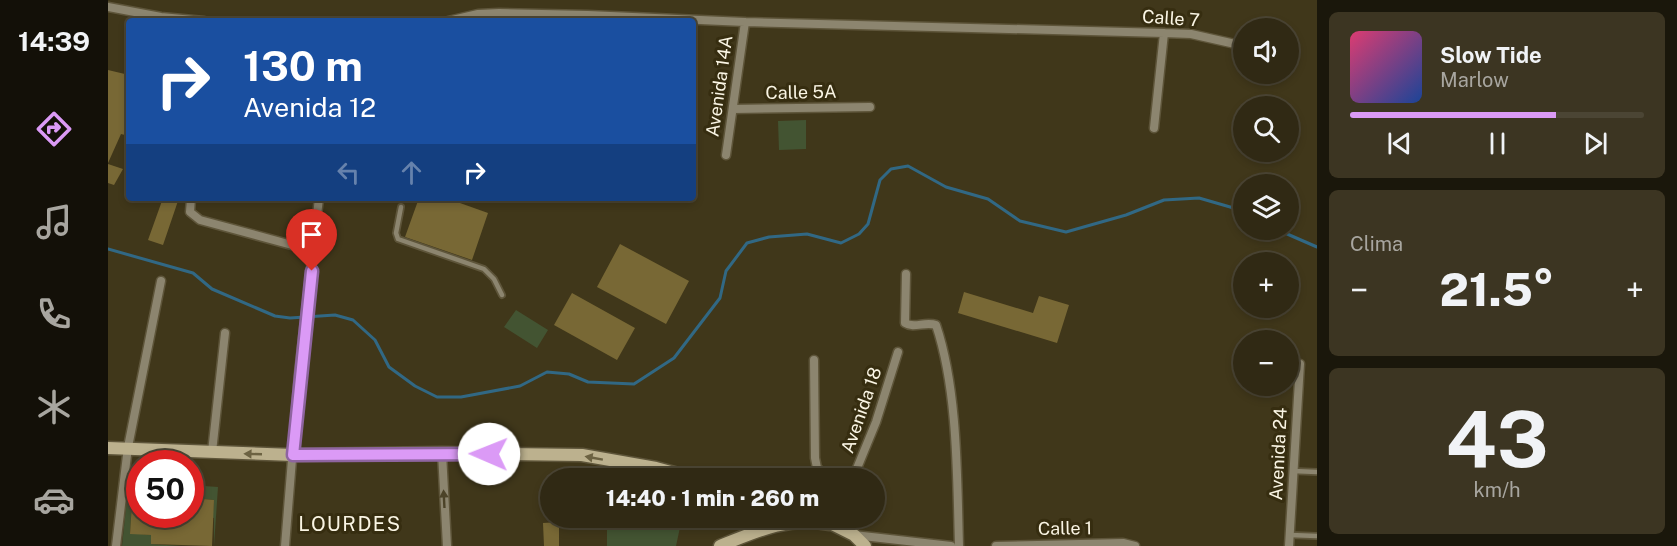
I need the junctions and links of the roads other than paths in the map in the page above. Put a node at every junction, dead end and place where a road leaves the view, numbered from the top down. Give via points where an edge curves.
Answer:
1 (108, 7) edge
2 (171, 18) edge
3 (461, 18) edge
4 (622, 18) edge
5 (696, 20) edge
6 (745, 22) junction
7 (1164, 33) junction
8 (1233, 43) edge
9 (870, 107) dead end
10 (733, 109) junction
11 (1154, 128) dead end
12 (726, 155) dead end
13 (190, 201) edge
14 (320, 201) edge
15 (401, 207) dead end
16 (314, 251) junction
17 (906, 274) dead end
18 (161, 280) dead end
19 (502, 296) dead end
20 (225, 333) dead end
21 (898, 352) dead end
22 (814, 360) dead end
23 (1300, 364) dead end
24 (128, 447) junction
25 (108, 448) edge
26 (212, 452) junction
27 (442, 453) junction
28 (293, 455) junction
29 (656, 468) edge
30 (817, 468) edge
31 (857, 468) edge
32 (1293, 471) junction
33 (1317, 472) edge
34 (758, 528) edge
35 (842, 528) edge
36 (854, 535) junction
37 (1290, 535) junction
38 (1317, 536) edge
39 (116, 546) edge
40 (285, 546) edge
41 (447, 546) edge
42 (720, 546) edge
43 (865, 546) edge
44 (951, 546) edge
45 (959, 546) edge
46 (996, 546) edge
47 (1135, 546) edge
48 (1289, 546) edge

1 - 2 street
3 - 4 street, Calle 7 via 478,14
5 - 6 street, Calle 7
6 - 7 street, Calle 7
6 - 10 street, Avenida 14A
7 - 8 street, Calle 7
7 - 11 street
9 - 10 street, Calle 5A
10 - 12 street, Avenida 14A
13 - 16 street via 194,217
14 - 16 street
15 - 19 lane via 398,239 484,269
16 - 28 street
17 - 45 street via 905,323 936,325 942,346 958,485
18 - 24 street
20 - 26 street
21 - 31 street, Avenida 18
22 - 30 street
23 - 32 street, Avenida 24
24 - 25 main road
24 - 26 main road
24 - 39 street
28 -> 26 main road
27 - 28 main road
29 -> 27 main road via 582,455
41 -> 27 street
28 - 40 street
32 - 33 lane
32 - 37 street, Avenida 24
34 - 42 main road
35 - 36 main road
36 - 43 main road
36 - 44 street
37 - 38 lane
37 - 48 street, Avenida 24
46 - 47 street, Calle 1

